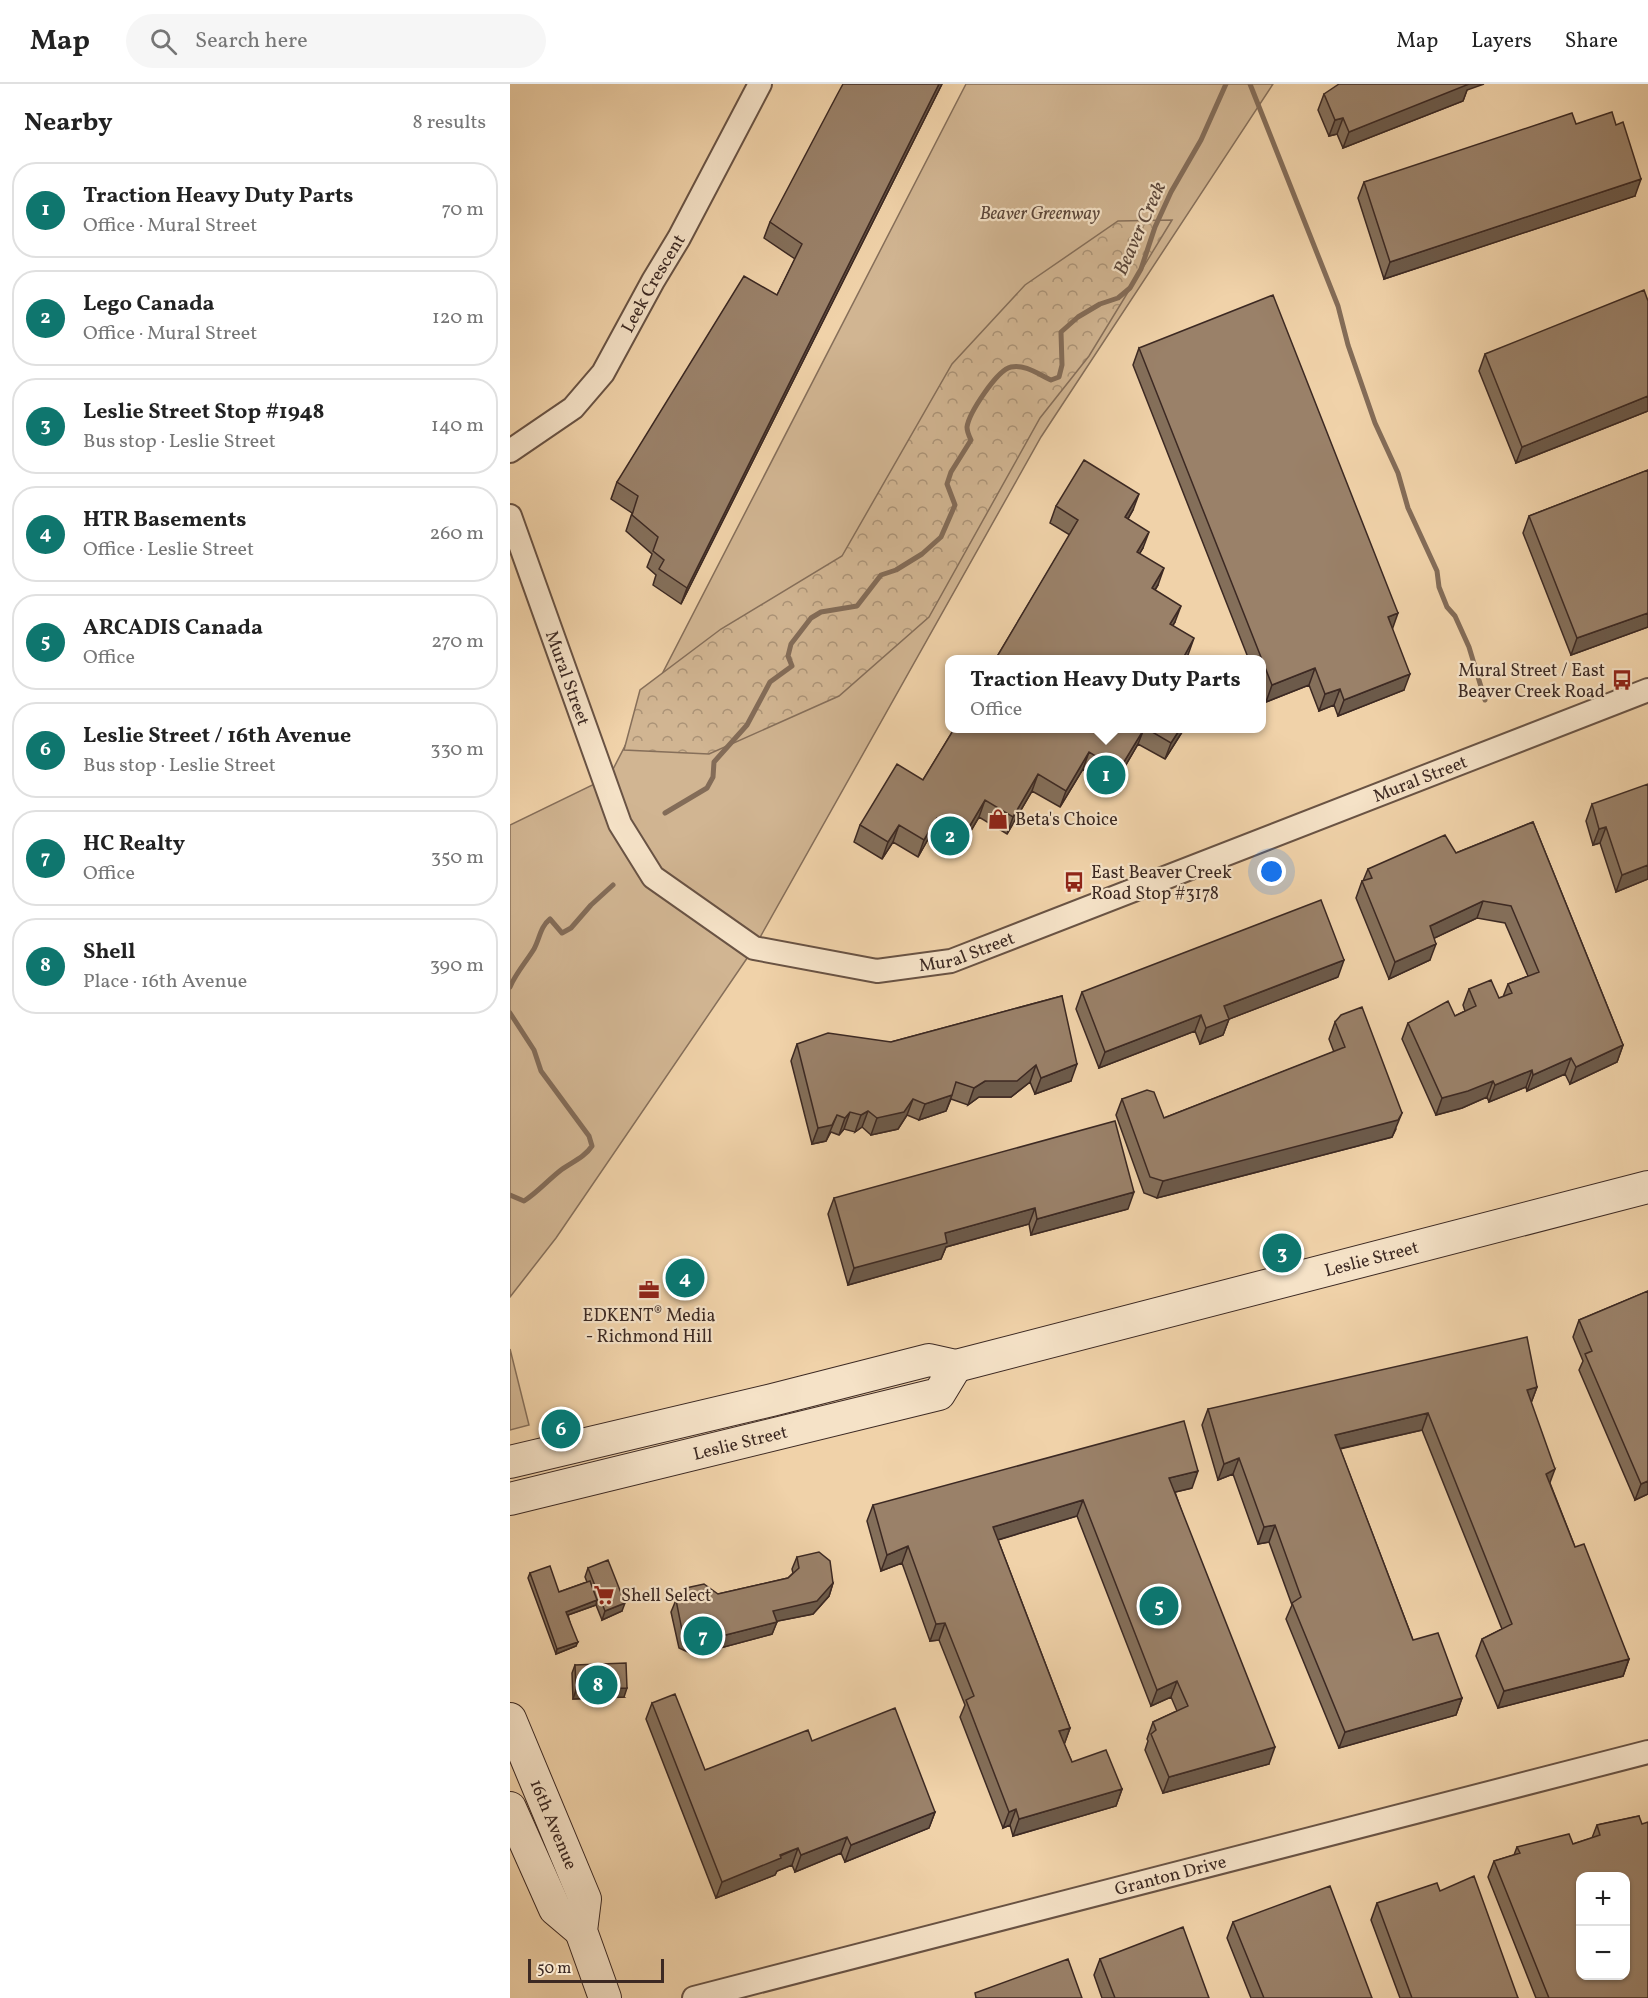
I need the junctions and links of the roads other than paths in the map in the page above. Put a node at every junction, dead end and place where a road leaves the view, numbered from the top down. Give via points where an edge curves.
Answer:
1 (760, 84) edge
2 (510, 451) edge
3 (510, 516) edge
4 (1648, 690) edge
5 (1648, 1187) edge
6 (956, 1366) junction
7 (510, 1462) edge
8 (510, 1499) edge
9 (510, 1719) edge
10 (1648, 1752) edge
11 (510, 1808) edge
12 (581, 1931) junction
13 (605, 1998) edge
14 (694, 1998) edge

1 - 2 street, Leek Crescent via 603,373 573,408
3 - 4 street, Mural Street via 620,824 653,877 754,948 877,971 951,961
5 - 6 main road, Leslie Street
6 - 7 main road, Leslie Street via 929,1360
6 - 8 main road, Leslie Street via 939,1394
9 - 12 main road, 16th Avenue via 585,1899
10 - 14 street, Granton Drive
11 - 12 main road, 16th Avenue via 555,1909
12 - 13 main road, 16th Avenue

